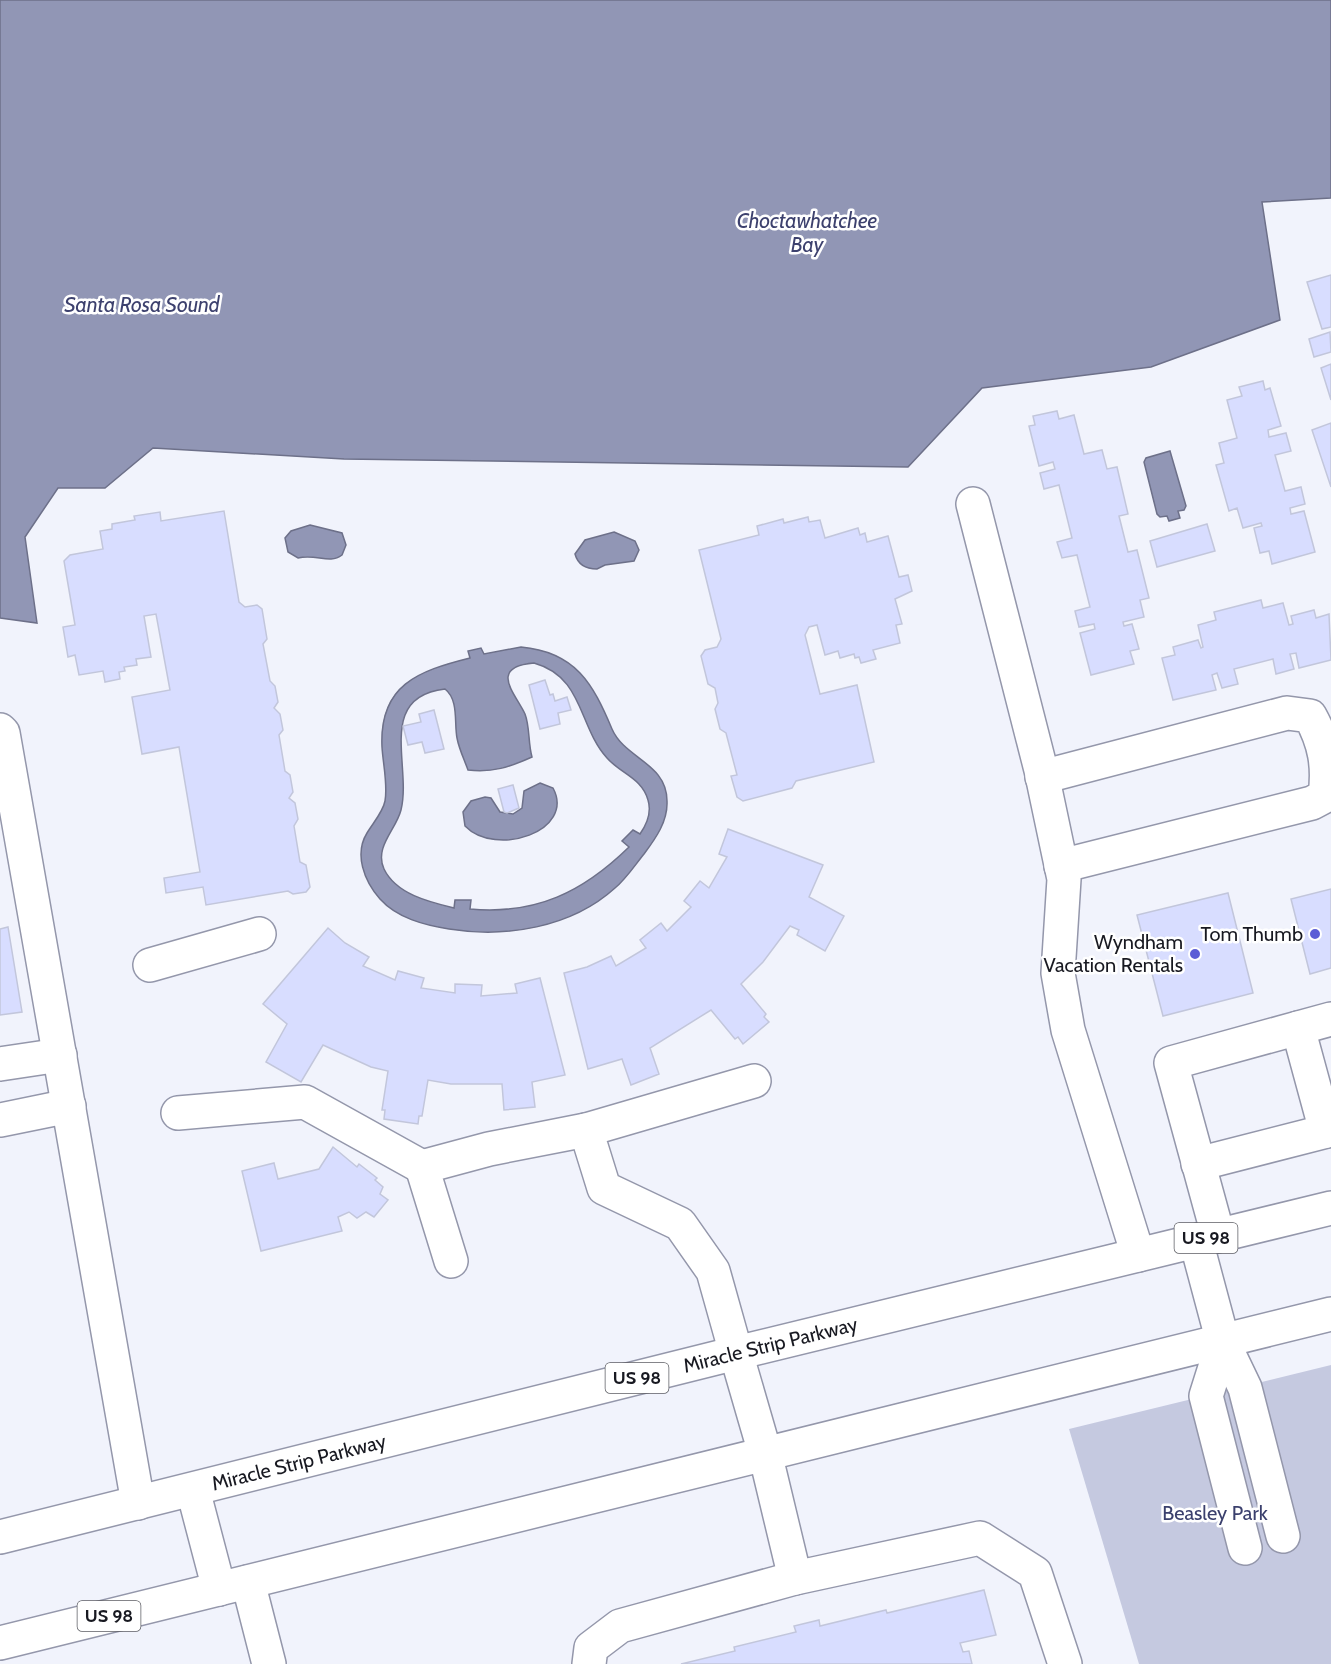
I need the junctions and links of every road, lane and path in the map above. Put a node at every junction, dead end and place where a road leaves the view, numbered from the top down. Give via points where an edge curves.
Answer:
1 (973, 504) dead end
2 (0, 730) edge
3 (1042, 777) junction
4 (1061, 866) junction
5 (260, 934) dead end
6 (150, 965) dead end
7 (1331, 1019) edge
8 (1298, 1028) junction
9 (60, 1055) junction
10 (0, 1065) edge
11 (754, 1081) dead end
12 (69, 1106) junction
13 (178, 1113) dead end
14 (0, 1120) edge
15 (586, 1130) junction
16 (1328, 1130) edge
17 (1198, 1164) junction
18 (422, 1167) junction
19 (1331, 1209) edge
20 (1207, 1238) junction
21 (1138, 1255) junction
22 (451, 1261) dead end
23 (1331, 1314) edge
24 (1223, 1342) junction
25 (736, 1353) junction
26 (765, 1453) junction
27 (193, 1490) junction
28 (138, 1503) junction
29 (1283, 1536) dead end
30 (0, 1537) edge
31 (1245, 1548) dead end
32 (795, 1578) junction
33 (234, 1585) junction
34 (0, 1643) edge
35 (269, 1664) edge
36 (589, 1664) edge
37 (1065, 1664) edge

1 - 3 main road
2 - 9 main road
3 - 4 main road
3 - 4 main road via 1287,713 1310,716 1321,736 1326,758 1325,796 1312,803
4 - 21 main road via 1064,879 1058,973 1068,1030
5 - 6 main road
7 - 8 main road
8 - 16 main road
8 - 17 main road via 1171,1063
9 - 10 main road
9 - 12 main road
11 - 15 main road
12 - 14 main road
12 - 28 main road
13 - 18 main road via 305,1102
15 - 18 main road
15 - 25 main road via 604,1188 680,1224 713,1271
16 - 17 main road
17 - 20 main road
18 - 22 main road
19 - 20 main road, Miracle Strip Parkway / US 98
20 - 21 main road, Miracle Strip Parkway / US 98
20 - 24 main road
21 - 25 main road, Miracle Strip Parkway / US 98
23 - 24 main road, US 98
24 - 26 main road, US 98
24 - 29 main road via 1245,1388
24 - 31 main road via 1206,1396
25 - 26 main road
25 - 27 main road, Miracle Strip Parkway / US 98
26 - 32 main road
26 - 33 main road, US 98
27 - 28 main road, Miracle Strip Parkway / US 98
27 - 33 main road
28 - 30 main road, Miracle Strip Parkway / US 98
32 - 36 main road via 620,1626 591,1648
32 - 37 main road via 980,1538 1035,1573
33 - 34 main road, US 98
33 - 35 main road

